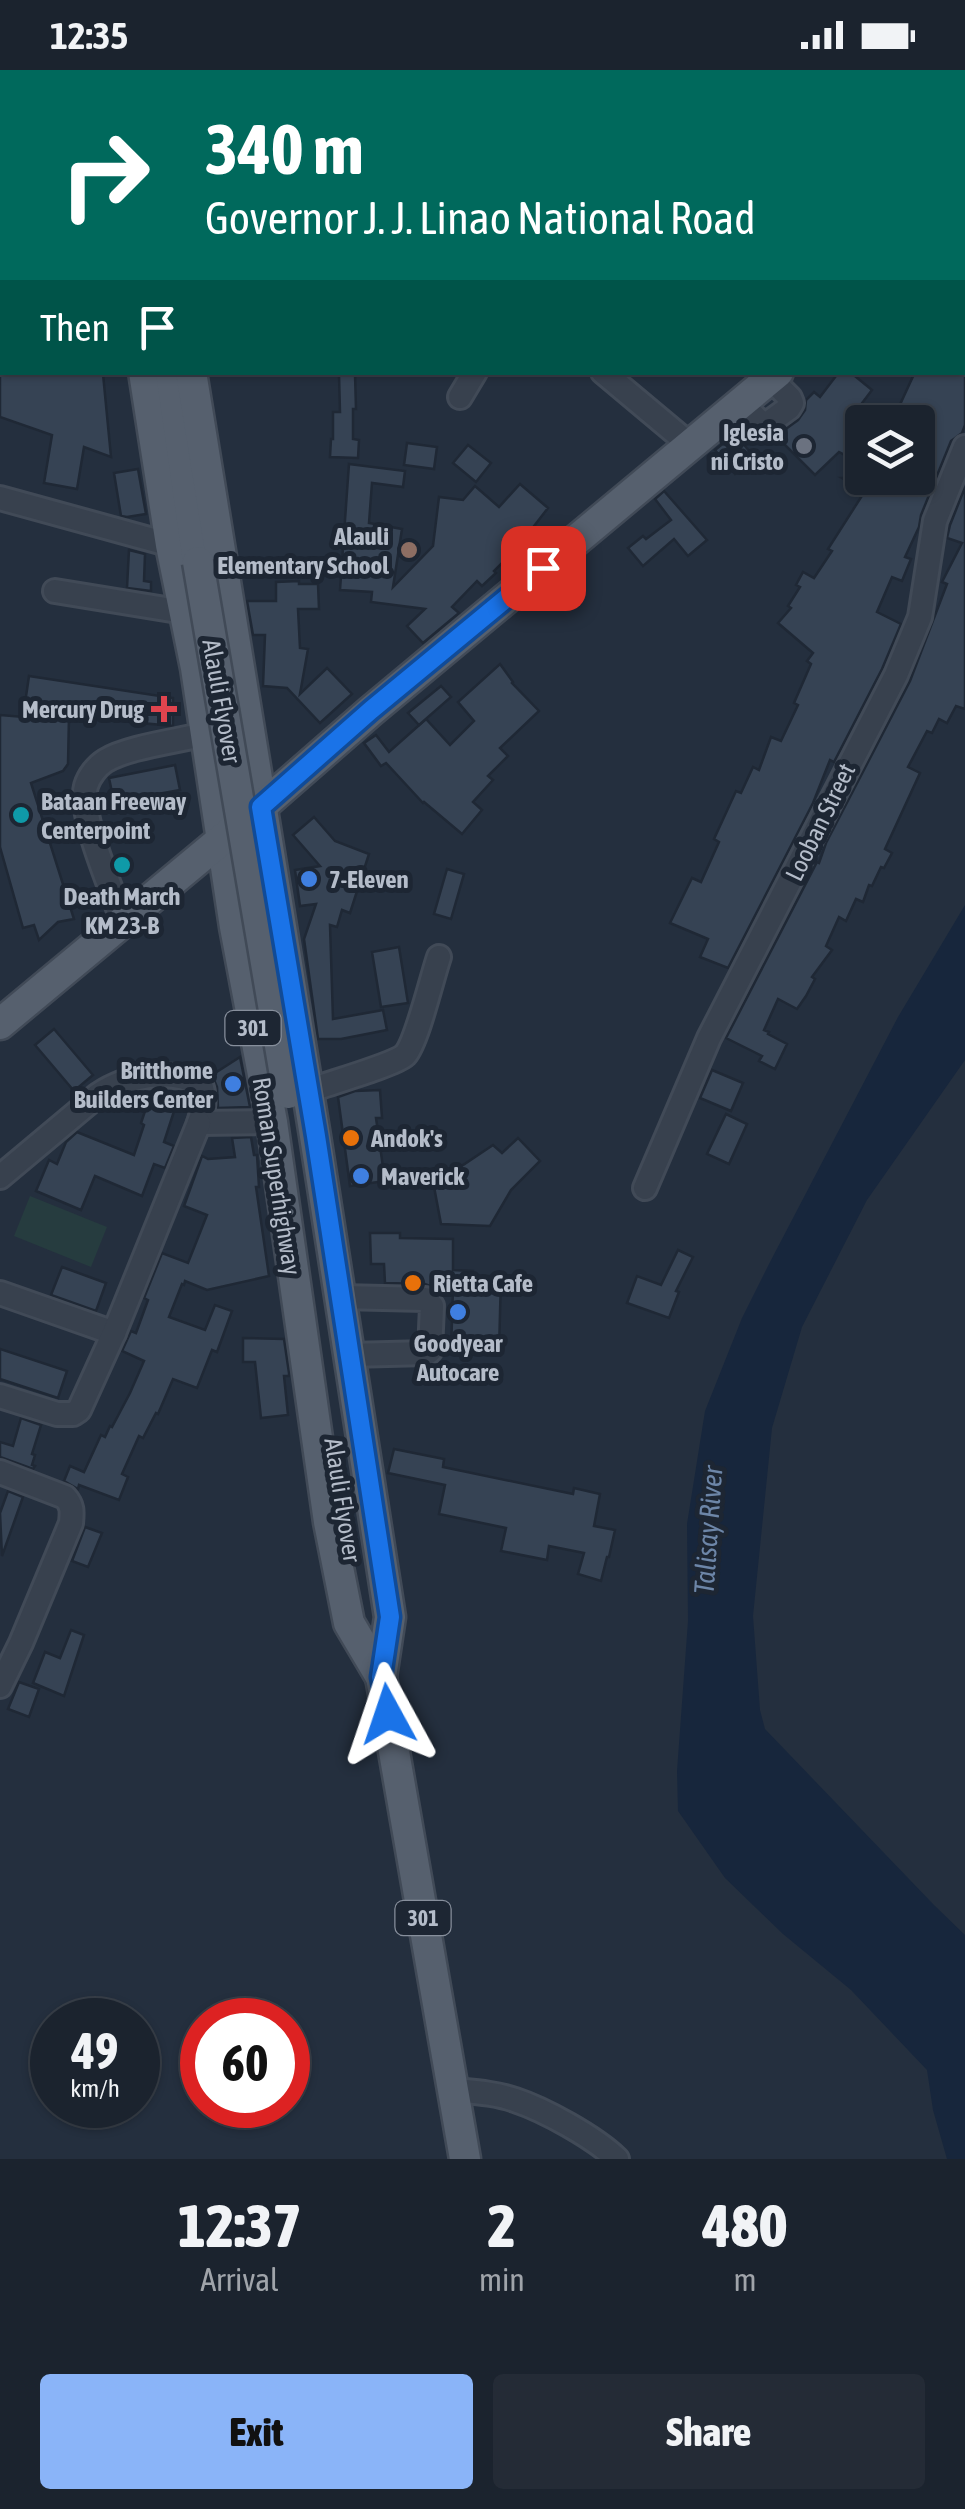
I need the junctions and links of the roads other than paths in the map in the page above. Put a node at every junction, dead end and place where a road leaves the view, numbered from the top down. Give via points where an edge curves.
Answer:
1 (145, 375) edge
2 (155, 375) edge
3 (171, 375) edge
4 (191, 375) edge
5 (473, 375) edge
6 (606, 375) edge
7 (774, 376) edge
8 (460, 397) dead end
9 (689, 444) junction
10 (965, 447) edge
11 (0, 498) edge
12 (185, 557) junction
13 (55, 592) dead end
14 (184, 612) junction
15 (204, 734) junction
16 (261, 807) junction
17 (222, 837) junction
18 (124, 922) junction
19 (439, 957) dead end
20 (0, 1024) edge
21 (286, 1099) junction
22 (199, 1123) junction
23 (0, 1177) edge
24 (646, 1188) dead end
25 (0, 1293) edge
26 (341, 1296) junction
27 (114, 1333) junction
28 (350, 1354) junction
29 (0, 1396) edge
30 (0, 1472) edge
31 (381, 1677) junction
32 (0, 1686) edge
33 (453, 2090) junction
34 (464, 2159) edge
35 (617, 2159) edge

1 - 12 main road, Roman Superhighway / 301
2 - 12 main road, Alauli Flyover
3 - 12 main road, Alauli Flyover
4 - 16 main road, Roman Superhighway / 301
5 - 8 street
6 - 9 street
7 - 9 main road
9 - 16 main road
10 - 24 street, Looban Street via 935,521 920,617 896,675 709,1038
11 - 12 street
12 - 14 main road, Roman Superhighway / 301
12 - 21 main road, Alauli Flyover, bridge
13 - 14 street
14 - 15 main road, Roman Superhighway / 301
15 - 17 main road, Roman Superhighway / 301
15 - 18 street via 106,760 86,786 92,836
16 - 17 main road
16 - 21 main road, Roman Superhighway / 301
17 - 18 main road
17 - 21 main road, Roman Superhighway / 301 via 235,927
18 - 20 main road
19 - 21 street via 405,1054
21 - 22 street
21 - 26 main road, Roman Superhighway / 301
21 - 31 main road, Alauli Flyover via 341,1400
22 - 23 street via 202,1085 134,1078 98,1095
22 - 27 street
25 - 27 street
26 - 28 main road, Roman Superhighway / 301
26 - 28 street via 426,1299 432,1306 428,1353
27 - 29 street via 73,1414
28 - 31 main road, Roman Superhighway / 301 via 390,1617
30 - 32 street via 65,1497 72,1512
31 - 33 main road, Roman Superhighway / 301
33 - 34 main road, Roman Superhighway / 301
33 - 35 street via 515,2100 598,2142

